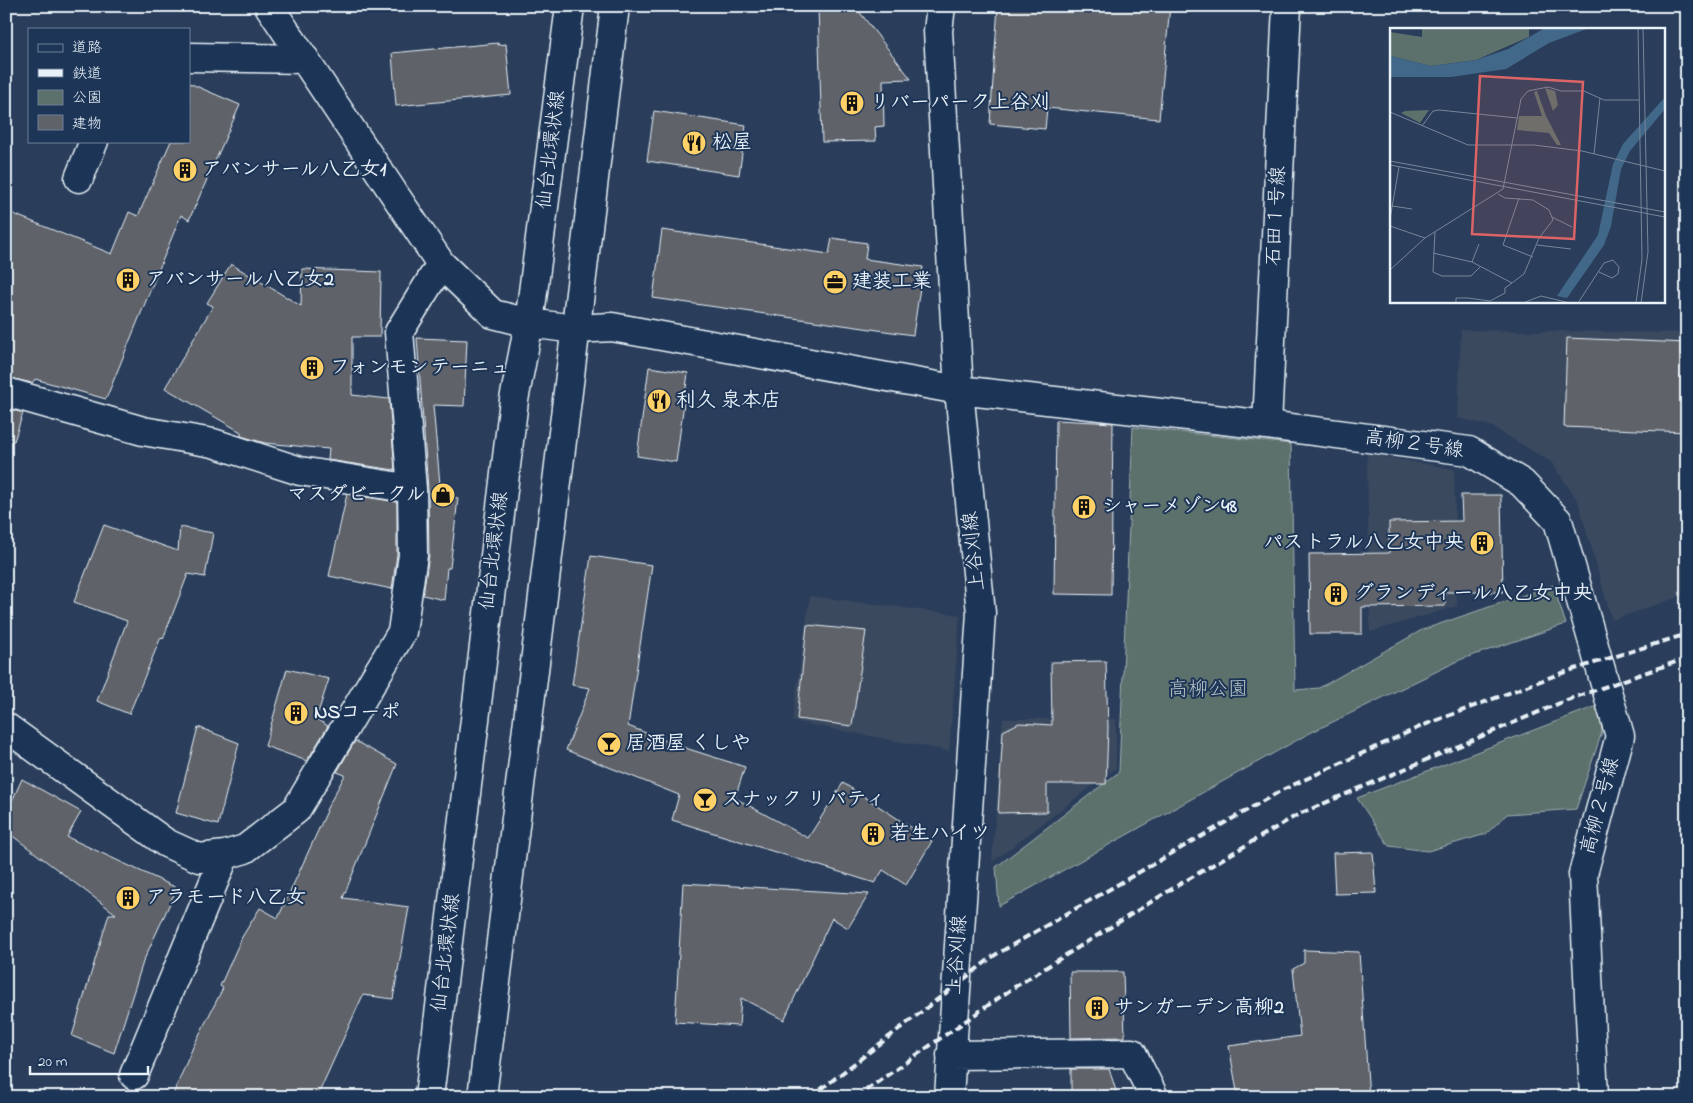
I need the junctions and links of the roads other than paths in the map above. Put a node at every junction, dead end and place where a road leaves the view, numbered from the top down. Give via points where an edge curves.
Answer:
1 (268, 6) edge
2 (570, 6) edge
3 (615, 6) edge
4 (941, 6) edge
5 (1288, 6) edge
6 (190, 56) edge
7 (305, 59) junction
8 (94, 142) edge
9 (79, 178) dead end
10 (441, 264) junction
11 (529, 323) junction
12 (575, 329) junction
13 (959, 390) junction
14 (6, 392) edge
15 (1267, 425) junction
16 (412, 489) junction
17 (6, 726) edge
18 (225, 855) junction
19 (951, 1055) junction
20 (134, 1075) dead end
21 (429, 1097) edge
22 (482, 1097) edge
23 (949, 1097) edge
24 (1154, 1097) edge
25 (1594, 1097) edge

1 - 7 street, 高柳２号線
2 - 11 street, 仙台北環状線
3 - 12 street
4 - 13 street, 上谷刈線 via 938,31
5 - 15 street, 石田１号線
6 - 7 street
7 - 10 street, 高柳２号線
8 - 9 street
10 - 11 street, 高柳２号線 via 493,314
10 - 16 street via 399,332
11 - 12 street, 高柳２号線
11 - 21 street, 仙台北環状線 via 512,419
12 - 13 street, 高柳２号線 via 612,328
12 - 22 street
13 - 15 street, 高柳２号線
13 - 19 street, 上谷刈線 via 981,613
14 - 16 street via 143,431 213,443 300,471
15 - 25 street, 高柳２号線 via 1469,451 1522,483 1558,521 1620,736 1583,874
16 - 18 street via 413,555 402,632 296,810 245,849
17 - 18 street via 166,843 198,858
18 - 20 street
19 - 23 street, 上谷刈線
19 - 24 street via 1132,1053

